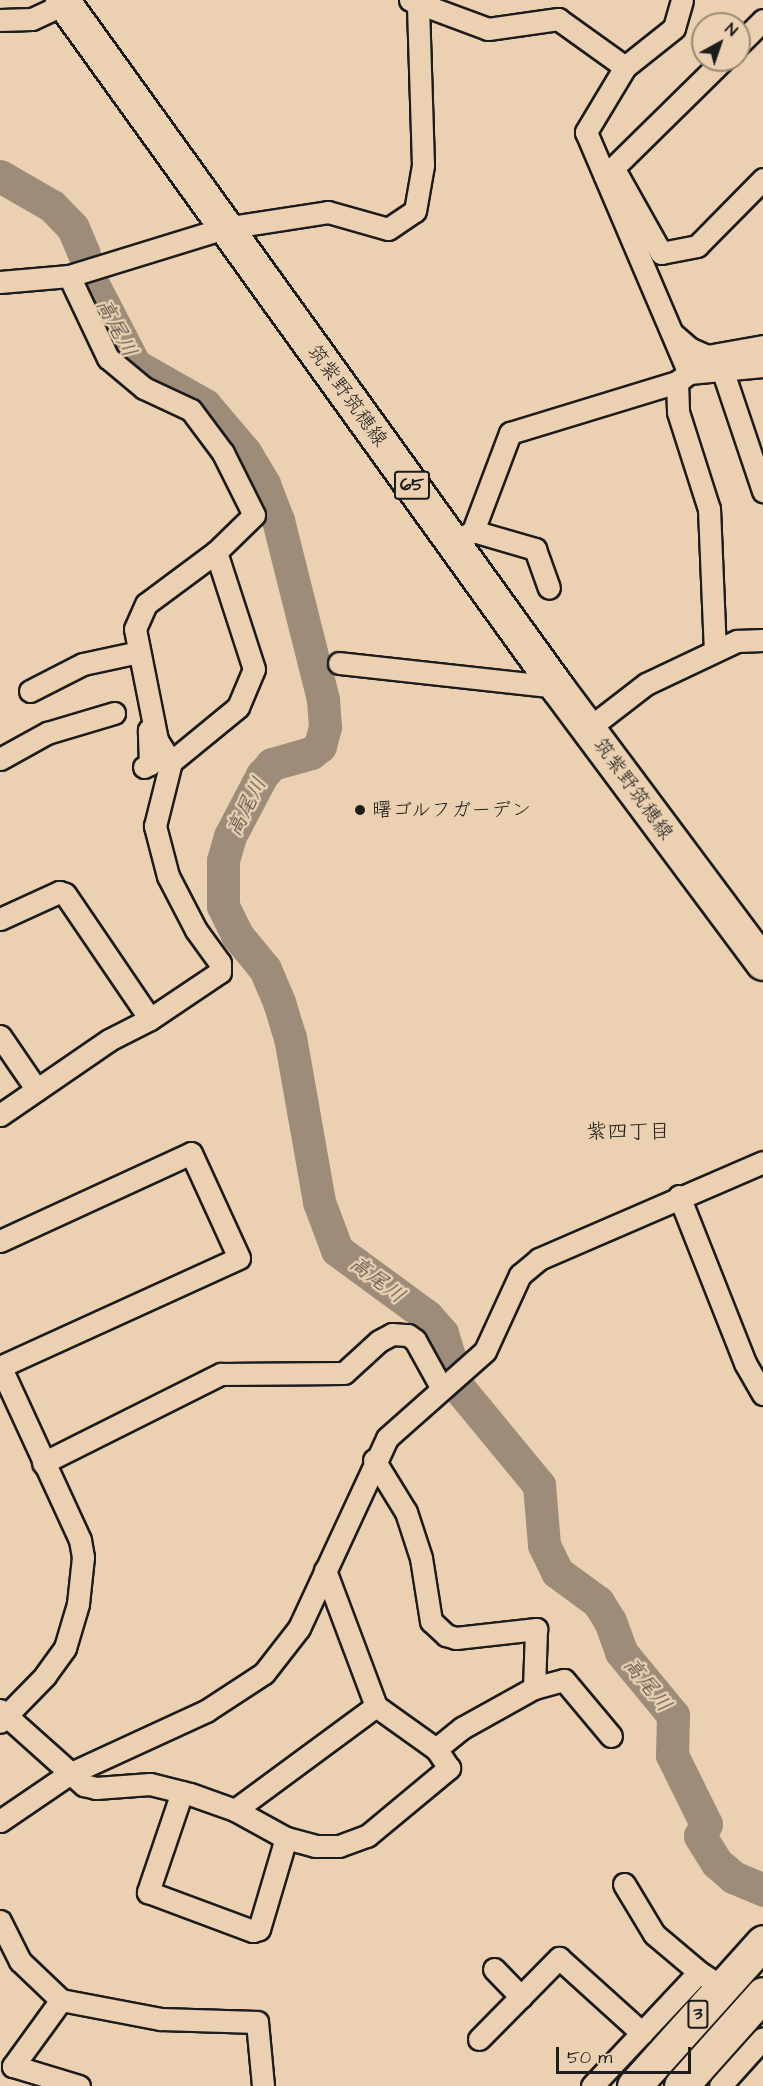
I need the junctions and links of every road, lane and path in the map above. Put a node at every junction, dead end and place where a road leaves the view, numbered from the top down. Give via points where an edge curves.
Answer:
1 (682, 0) edge
2 (63, 2) edge
3 (414, 3) edge
4 (0, 20) edge
5 (763, 20) edge
6 (751, 32) edge
7 (625, 67) junction
8 (711, 72) edge
9 (609, 172) junction
10 (763, 179) edge
11 (225, 228) junction
12 (69, 276) junction
13 (0, 282) edge
14 (672, 333) junction
15 (763, 346) edge
16 (763, 366) edge
17 (723, 372) junction
18 (683, 377) junction
19 (763, 491) edge
20 (464, 537) junction
21 (216, 552) junction
22 (549, 588) dead end
23 (763, 640) edge
24 (715, 650) junction
25 (139, 652) junction
26 (339, 663) dead end
27 (557, 687) junction
28 (30, 691) dead end
29 (149, 708) junction
30 (114, 713) dead end
31 (589, 728) junction
32 (0, 759) edge
33 (171, 762) junction
34 (144, 767) dead end
35 (0, 919) edge
36 (763, 963) edge
37 (150, 1019) junction
38 (0, 1036) edge
39 (37, 1090) junction
40 (0, 1115) edge
41 (763, 1162) edge
42 (679, 1196) junction
43 (0, 1241) edge
44 (0, 1366) edge
45 (441, 1387) junction
46 (763, 1394) edge
47 (374, 1460) junction
48 (43, 1463) junction
49 (325, 1570) junction
50 (534, 1688) junction
51 (376, 1707) junction
52 (2, 1717) edge
53 (610, 1736) dead end
54 (436, 1749) junction
55 (69, 1774) junction
56 (182, 1792) junction
57 (235, 1810) junction
58 (0, 1821) edge
59 (286, 1838) junction
60 (624, 1884) dead end
61 (2, 1928) edge
62 (763, 1942) edge
63 (494, 1969) dead end
64 (711, 1980) junction
65 (521, 1997) junction
66 (61, 2000) junction
67 (760, 2003) edge
68 (642, 2033) junction
69 (763, 2038) edge
70 (478, 2039) dead end
71 (7, 2070) edge
72 (79, 2086) edge
73 (263, 2086) edge
74 (592, 2086) edge
75 (634, 2086) edge
76 (681, 2086) edge
77 (720, 2086) edge

1 - 7 street via 674,28
2 - 4 street via 32,19
2 - 11 main road, 筑紫野筑穂線 / 65
3 - 7 street via 488,29 558,19
3 - 11 street via 423,165 415,211 388,229 328,212
5 - 6 street
7 - 9 street via 586,132
8 - 9 street
9 - 10 street via 661,253 697,246
9 - 14 street
11 - 12 street
11 - 20 main road, 筑紫野筑穂線 / 65
12 - 13 street
12 - 21 street via 108,358 144,388 191,410 223,453 254,515
14 - 15 street via 689,348 707,356
14 - 18 street
16 - 17 street
17 - 18 street
17 - 19 street
18 - 20 street via 510,433
18 - 24 street via 678,412 709,509
20 - 22 street via 535,549
20 - 27 main road, 筑紫野筑穂線 / 65
21 - 25 street via 146,604 135,630
21 - 33 street via 254,669 238,707
23 - 24 street via 737,641
24 - 31 street via 645,684
25 - 28 street via 83,664
25 - 29 street
26 - 27 street
27 - 31 main road, 筑紫野筑穂線 / 65
29 - 33 street via 157,740
29 - 34 street via 150,764
30 - 32 street via 47,733
31 - 36 main road, 筑紫野筑穂線 / 65
33 - 37 street via 155,826 159,850 196,930 220,963 220,972
35 - 37 street via 58,892 65,894
37 - 39 street via 109,1040
38 - 39 street
39 - 40 street
41 - 42 street
42 - 45 street via 539,1259 520,1275 485,1351
42 - 46 street via 745,1363
43 - 44 street via 191,1153 239,1258
44 - 48 street
45 - 47 street via 387,1438
45 - 48 street via 415,1340 408,1335 392,1334 344,1372 221,1374
47 - 49 street
47 - 50 street via 406,1512 421,1558 431,1621 446,1635 456,1638 536,1629
48 - 52 street via 80,1540 82,1579 65,1648 45,1676
49 - 51 street
49 - 55 street via 299,1628 264,1673 206,1711
50 - 53 street via 564,1680
50 - 54 street via 462,1728
51 - 54 street
51 - 57 street
52 - 55 street
54 - 59 street via 449,1768 367,1836 327,1847
55 - 56 street via 96,1788 150,1784
55 - 58 street
56 - 57 street
56 - 59 street via 147,1892 253,1931 258,1929
57 - 59 street
60 - 64 street via 654,1934
61 - 66 street via 20,1960
62 - 64 main road, 3
63 - 65 street
64 - 68 street
64 - 75 main road, 3
65 - 68 street via 559,1958
65 - 70 street
66 - 71 street
66 - 73 street via 161,2019 257,2022
67 - 76 main road, 3
68 - 74 street
69 - 77 street
71 - 72 street

